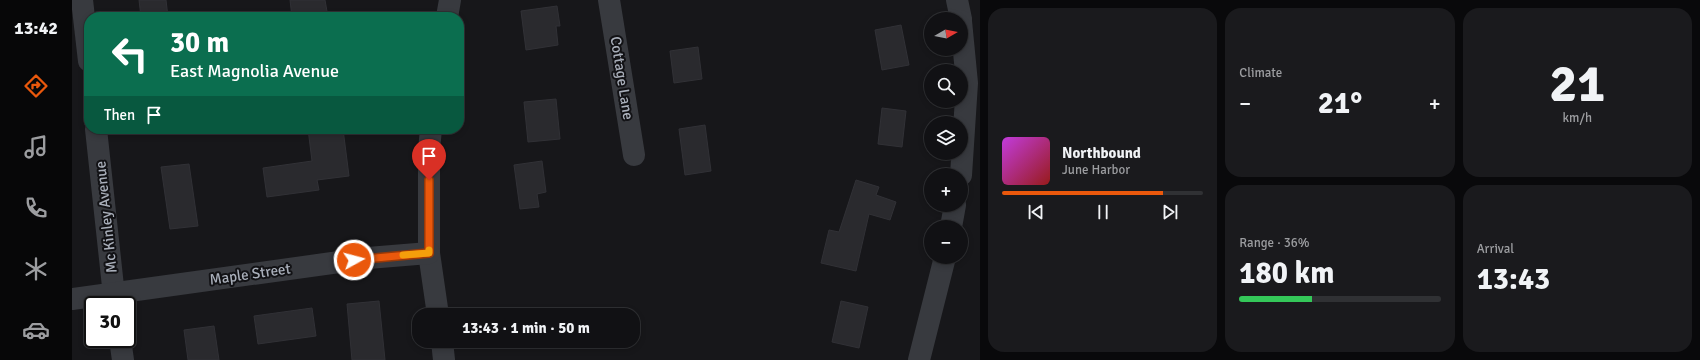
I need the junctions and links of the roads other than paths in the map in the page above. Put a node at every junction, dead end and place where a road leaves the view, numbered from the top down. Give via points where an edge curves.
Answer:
1 (82, 0) edge
2 (450, 0) edge
3 (609, 0) edge
4 (957, 0) edge
5 (448, 12) edge
6 (959, 12) edge
7 (84, 17) edge
8 (968, 56) edge
9 (973, 86) edge
10 (97, 134) edge
11 (431, 134) edge
12 (634, 156) dead end
13 (962, 168) edge
14 (429, 253) junction
15 (943, 264) edge
16 (115, 296) edge
17 (134, 296) edge
18 (72, 299) edge
19 (84, 299) edge
20 (437, 308) edge
21 (121, 348) edge
22 (443, 348) edge
23 (123, 360) edge
24 (444, 360) edge
25 (919, 360) edge

1 - 7 street
2 - 5 street
3 - 12 street, Cottage Lane
4 - 6 street
8 - 9 street
9 - 13 street
10 - 16 street, Mc Kinley Avenue
11 - 14 street
14 - 17 street, Maple Street via 368,258
14 - 20 street
15 - 25 street
18 - 19 street, Maple Street
21 - 23 street
22 - 24 street

